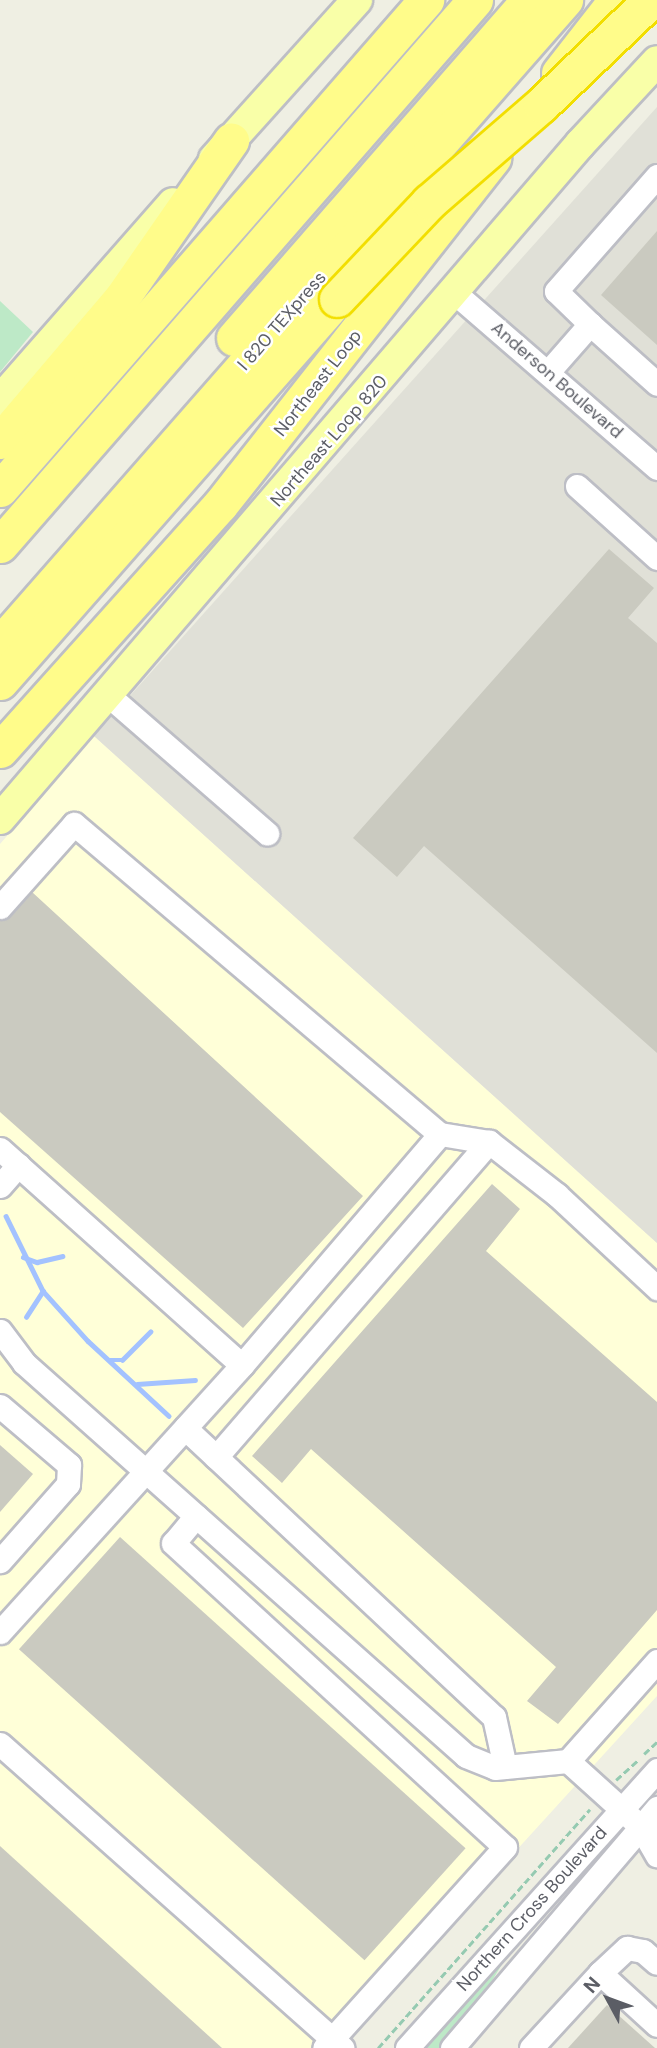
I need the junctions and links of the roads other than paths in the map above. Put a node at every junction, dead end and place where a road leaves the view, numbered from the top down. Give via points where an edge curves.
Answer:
1 (357, 0) edge
2 (426, 0) edge
3 (475, 0) edge
4 (529, 0) edge
5 (565, 0) edge
6 (616, 0) edge
7 (651, 0) edge
8 (657, 38) edge
9 (657, 61) edge
10 (231, 141) junction
11 (580, 144) junction
12 (657, 176) edge
13 (456, 294) junction
14 (590, 324) junction
15 (548, 372) junction
16 (657, 384) edge
17 (0, 400) edge
18 (0, 440) edge
19 (657, 468) edge
20 (577, 486) dead end
21 (0, 489) edge
22 (0, 545) edge
23 (657, 558) edge
24 (0, 607) edge
25 (0, 644) edge
26 (0, 682) edge
27 (108, 695) junction
28 (0, 750) edge
29 (0, 819) edge
30 (267, 833) dead end
31 (0, 907) edge
32 (440, 1135) junction
33 (489, 1142) junction
34 (0, 1149) edge
35 (18, 1165) junction
36 (0, 1186) edge
37 (657, 1287) edge
38 (3, 1344) edge
39 (242, 1365) junction
40 (0, 1406) edge
41 (185, 1428) junction
42 (216, 1457) junction
43 (146, 1472) junction
44 (196, 1516) junction
45 (0, 1561) edge
46 (1, 1627) edge
47 (657, 1661) edge
48 (0, 1744) edge
49 (568, 1761) junction
50 (505, 1767) junction
51 (657, 1770) edge
52 (657, 1808) edge
53 (621, 1810) junction
54 (649, 1829) edge
55 (657, 1855) edge
56 (657, 1963) edge
57 (600, 1973) junction
58 (657, 2025) edge
59 (333, 2045) edge
60 (407, 2048) edge
61 (452, 2048) edge
62 (531, 2048) edge

1 - 10 main road
2 - 21 highway
3 - 22 highway
4 - 24 highway, I 820 TEXpress
5 - 25 highway, I 820 TEXpress
6 - 28 highway, Northeast Loop via 220,505
7 - 26 highway, bridge via 541,105 429,202 337,299
8 - 11 main road
9 - 11 main road, Northeast Loop 820
10 - 17 main road
10 - 18 highway via 121,299
11 - 13 main road, Northeast Loop 820
12 - 14 street via 556,291
13 - 15 street, Anderson Boulevard
13 - 27 main road, Northeast Loop 820
14 - 15 street
14 - 16 street
15 - 19 street, Anderson Boulevard
20 - 23 street
27 - 29 main road, Northeast Loop 820
27 - 30 street
31 - 32 street via 74,824
32 - 33 street
32 - 39 street
33 - 37 street via 557,1195
33 - 42 street
34 - 35 street
35 - 36 street
35 - 39 street
38 - 43 street
39 - 41 street
40 - 45 street via 69,1465 68,1484
41 - 42 street
41 - 43 street
42 - 50 street via 494,1717
43 - 44 street
43 - 46 street
44 - 50 street via 466,1756 495,1768
44 - 59 street via 173,1543 505,1847
47 - 49 street
48 - 59 street
49 - 50 street
49 - 53 street
51 - 53 street, Northern Cross Boulevard
52 - 54 street, Northern Cross Boulevard
53 - 54 street
53 - 60 street, Northern Cross Boulevard
54 - 55 street
54 - 61 street, Northern Cross Boulevard
56 - 57 street via 638,1948 627,1948
57 - 58 street
57 - 62 street

